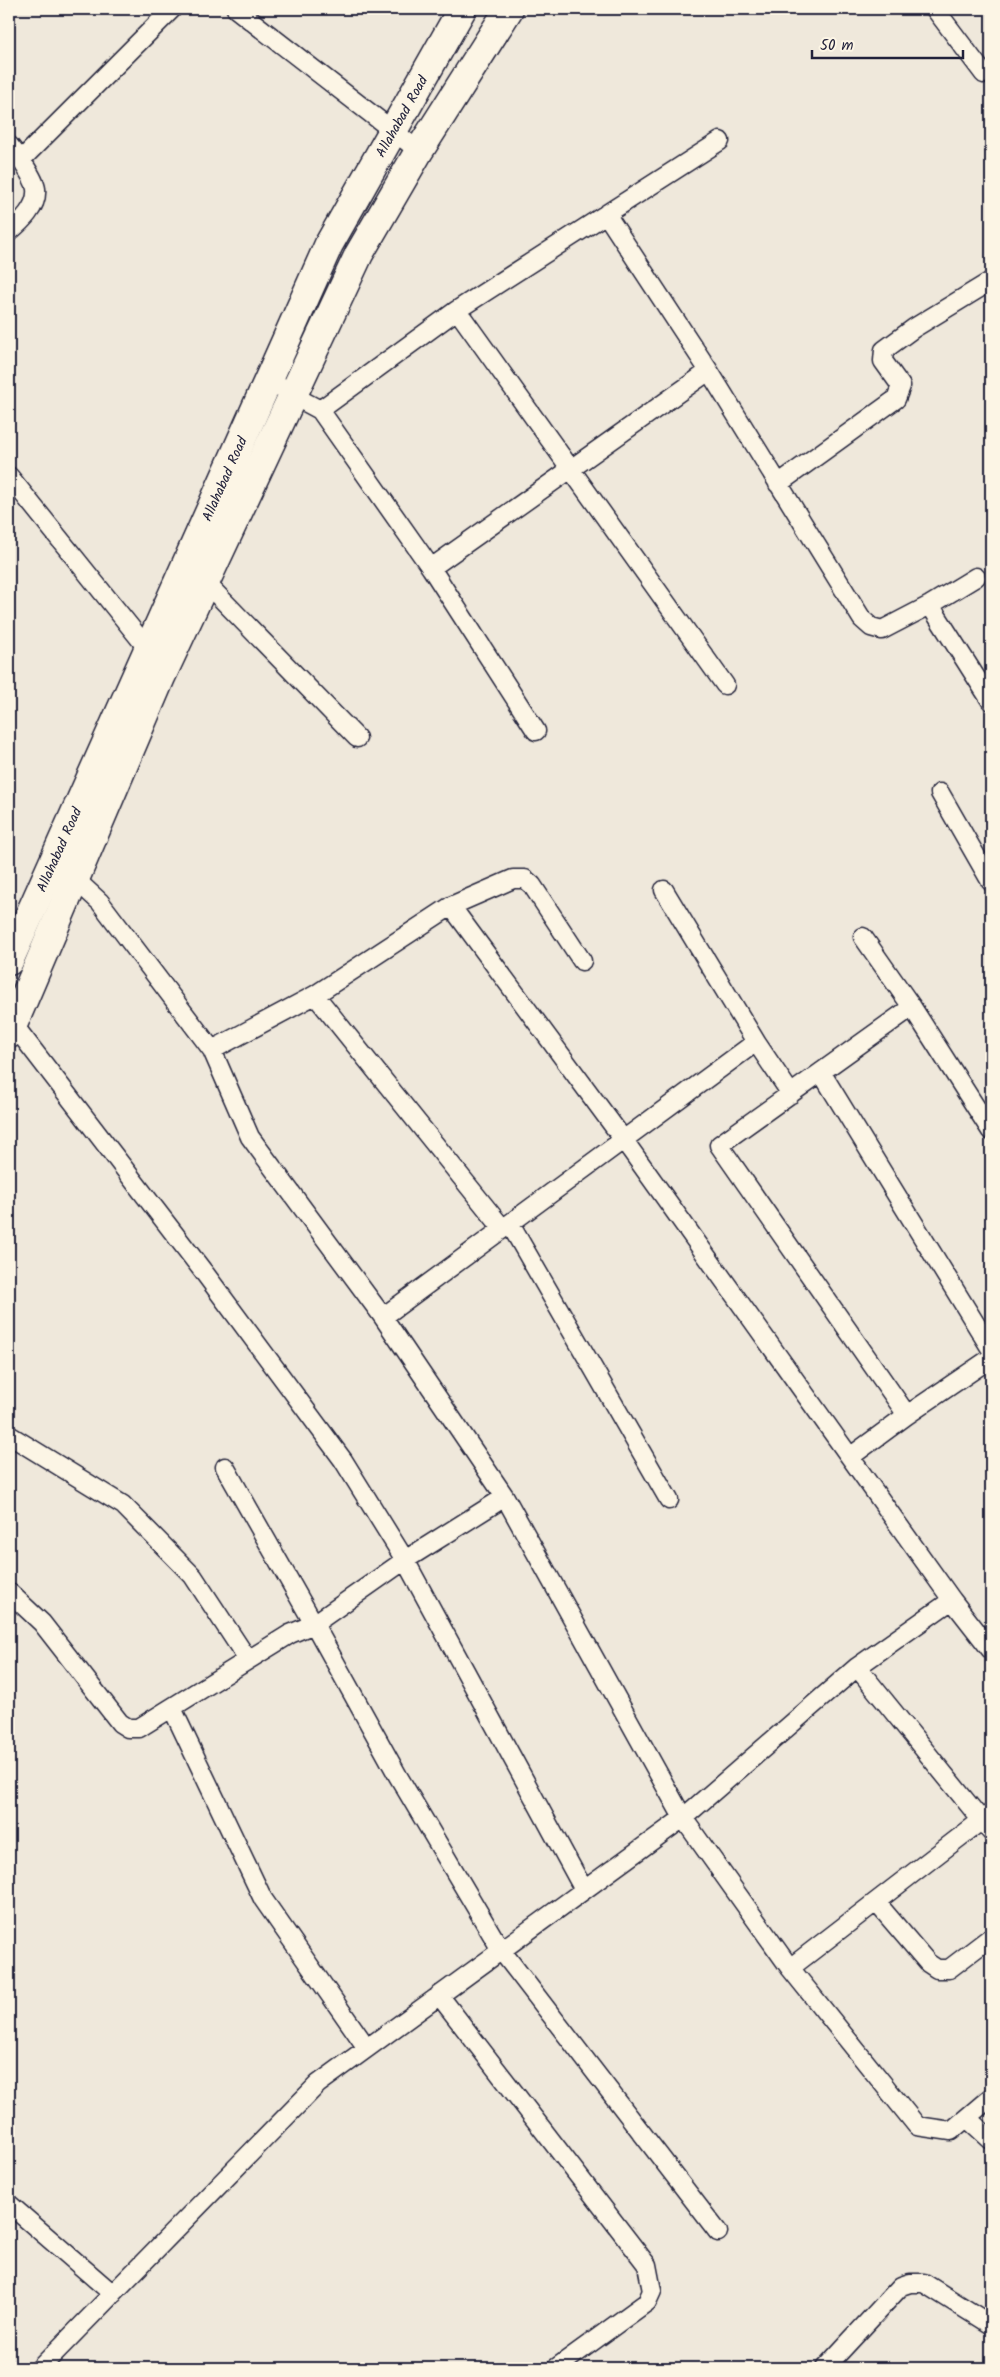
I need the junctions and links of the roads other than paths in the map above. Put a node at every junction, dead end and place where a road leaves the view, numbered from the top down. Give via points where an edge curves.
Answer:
1 (172, 9) edge
2 (236, 9) edge
3 (462, 9) edge
4 (509, 9) edge
5 (935, 9) edge
6 (984, 74) dead end
7 (392, 132) junction
8 (720, 141) dead end
9 (9, 145) edge
10 (419, 150) junction
11 (21, 160) junction
12 (606, 214) junction
13 (9, 232) edge
14 (991, 281) edge
15 (458, 310) junction
16 (709, 371) junction
17 (269, 378) junction
18 (292, 395) junction
19 (320, 410) junction
20 (571, 469) junction
21 (9, 476) edge
22 (778, 484) junction
23 (432, 568) junction
24 (976, 577) dead end
25 (205, 582) junction
26 (930, 605) junction
27 (148, 649) junction
28 (725, 685) dead end
29 (991, 701) edge
30 (536, 731) dead end
31 (357, 738) dead end
32 (940, 793) dead end
33 (50, 866) junction
34 (76, 880) junction
35 (991, 882) edge
36 (664, 890) dead end
37 (451, 906) junction
38 (863, 937) dead end
39 (9, 961) edge
40 (582, 961) dead end
41 (314, 996) junction
42 (912, 1007) junction
43 (11, 1029) edge
44 (756, 1042) junction
45 (212, 1050) junction
46 (821, 1072) junction
47 (791, 1094) junction
48 (991, 1131) edge
49 (623, 1139) junction
50 (506, 1226) junction
51 (384, 1317) junction
52 (991, 1349) edge
53 (991, 1358) edge
54 (907, 1415) junction
55 (9, 1435) edge
56 (850, 1457) junction
57 (225, 1467) dead end
58 (505, 1497) junction
59 (670, 1500) dead end
60 (405, 1560) junction
61 (9, 1592) edge
62 (952, 1600) junction
63 (314, 1624) junction
64 (991, 1650) edge
65 (248, 1660) junction
66 (857, 1666) junction
67 (172, 1708) junction
68 (683, 1818) junction
69 (988, 1822) edge
70 (584, 1890) junction
71 (876, 1902) junction
72 (991, 1937) edge
73 (501, 1950) junction
74 (790, 1968) junction
75 (439, 1995) junction
76 (367, 2048) junction
77 (991, 2097) edge
78 (967, 2118) junction
79 (991, 2140) edge
80 (9, 2204) edge
81 (718, 2232) dead end
82 (113, 2294) junction
83 (991, 2325) edge
84 (40, 2368) edge
85 (556, 2368) edge
86 (825, 2368) edge

1 - 11 street
2 - 7 street
3 - 7 main road, Allahabad Road
4 - 10 main road
5 - 6 street
7 - 10 street
7 - 17 main road, Allahabad Road via 329,244
8 - 12 street
9 - 11 street
10 - 18 main road via 359,254
11 - 13 street via 36,188 35,198 24,219
12 - 15 street
12 - 16 street
14 - 22 street via 884,350 883,361 901,386 896,399
15 - 19 street
15 - 20 street
16 - 20 street
16 - 22 street
17 - 18 street
17 - 27 main road, Allahabad Road
18 - 19 street
18 - 25 main road
19 - 23 street
20 - 23 street
20 - 28 street
21 - 27 street
22 - 26 street via 862,619 871,627 882,630
23 - 30 street
24 - 26 street
25 - 31 street
25 - 34 main road via 161,677
26 - 29 street
27 - 33 main road, Allahabad Road
32 - 35 street
33 - 34 street
33 - 39 main road, Allahabad Road
34 - 43 main road
34 - 45 street via 100,902
36 - 44 street
37 - 40 street via 513,879 525,879
37 - 41 street
37 - 49 street
38 - 42 street
41 - 45 street
41 - 50 street
42 - 46 street
42 - 48 street
43 - 60 street via 206,1275 337,1453
44 - 47 street
44 - 49 street
45 - 51 street via 250,1137
46 - 47 street
46 - 52 street
47 - 54 street via 719,1145
49 - 50 street
49 - 56 street
50 - 51 street
50 - 59 street
51 - 58 street
53 - 54 street
54 - 56 street
55 - 65 street via 123,1505 193,1576
56 - 62 street
57 - 63 street
58 - 60 street
58 - 68 street
60 - 63 street
60 - 70 street
61 - 67 street via 42,1623 120,1723 128,1728 139,1728
62 - 64 street
62 - 66 street
63 - 65 street via 290,1634
63 - 73 street via 398,1776
65 - 67 street
66 - 68 street
66 - 69 street
67 - 76 street via 263,1899
68 - 70 street
68 - 74 street
69 - 71 street
70 - 73 street
71 - 72 street via 928,1963 937,1968 949,1969
71 - 74 street
73 - 75 street
73 - 81 street
74 - 78 street via 917,2126 951,2132
75 - 76 street
75 - 85 street via 647,2265 652,2291 647,2302
76 - 82 street via 318,2084
77 - 78 street
78 - 79 street
80 - 82 street
82 - 84 street
83 - 86 street via 924,2283 910,2283 901,2286

